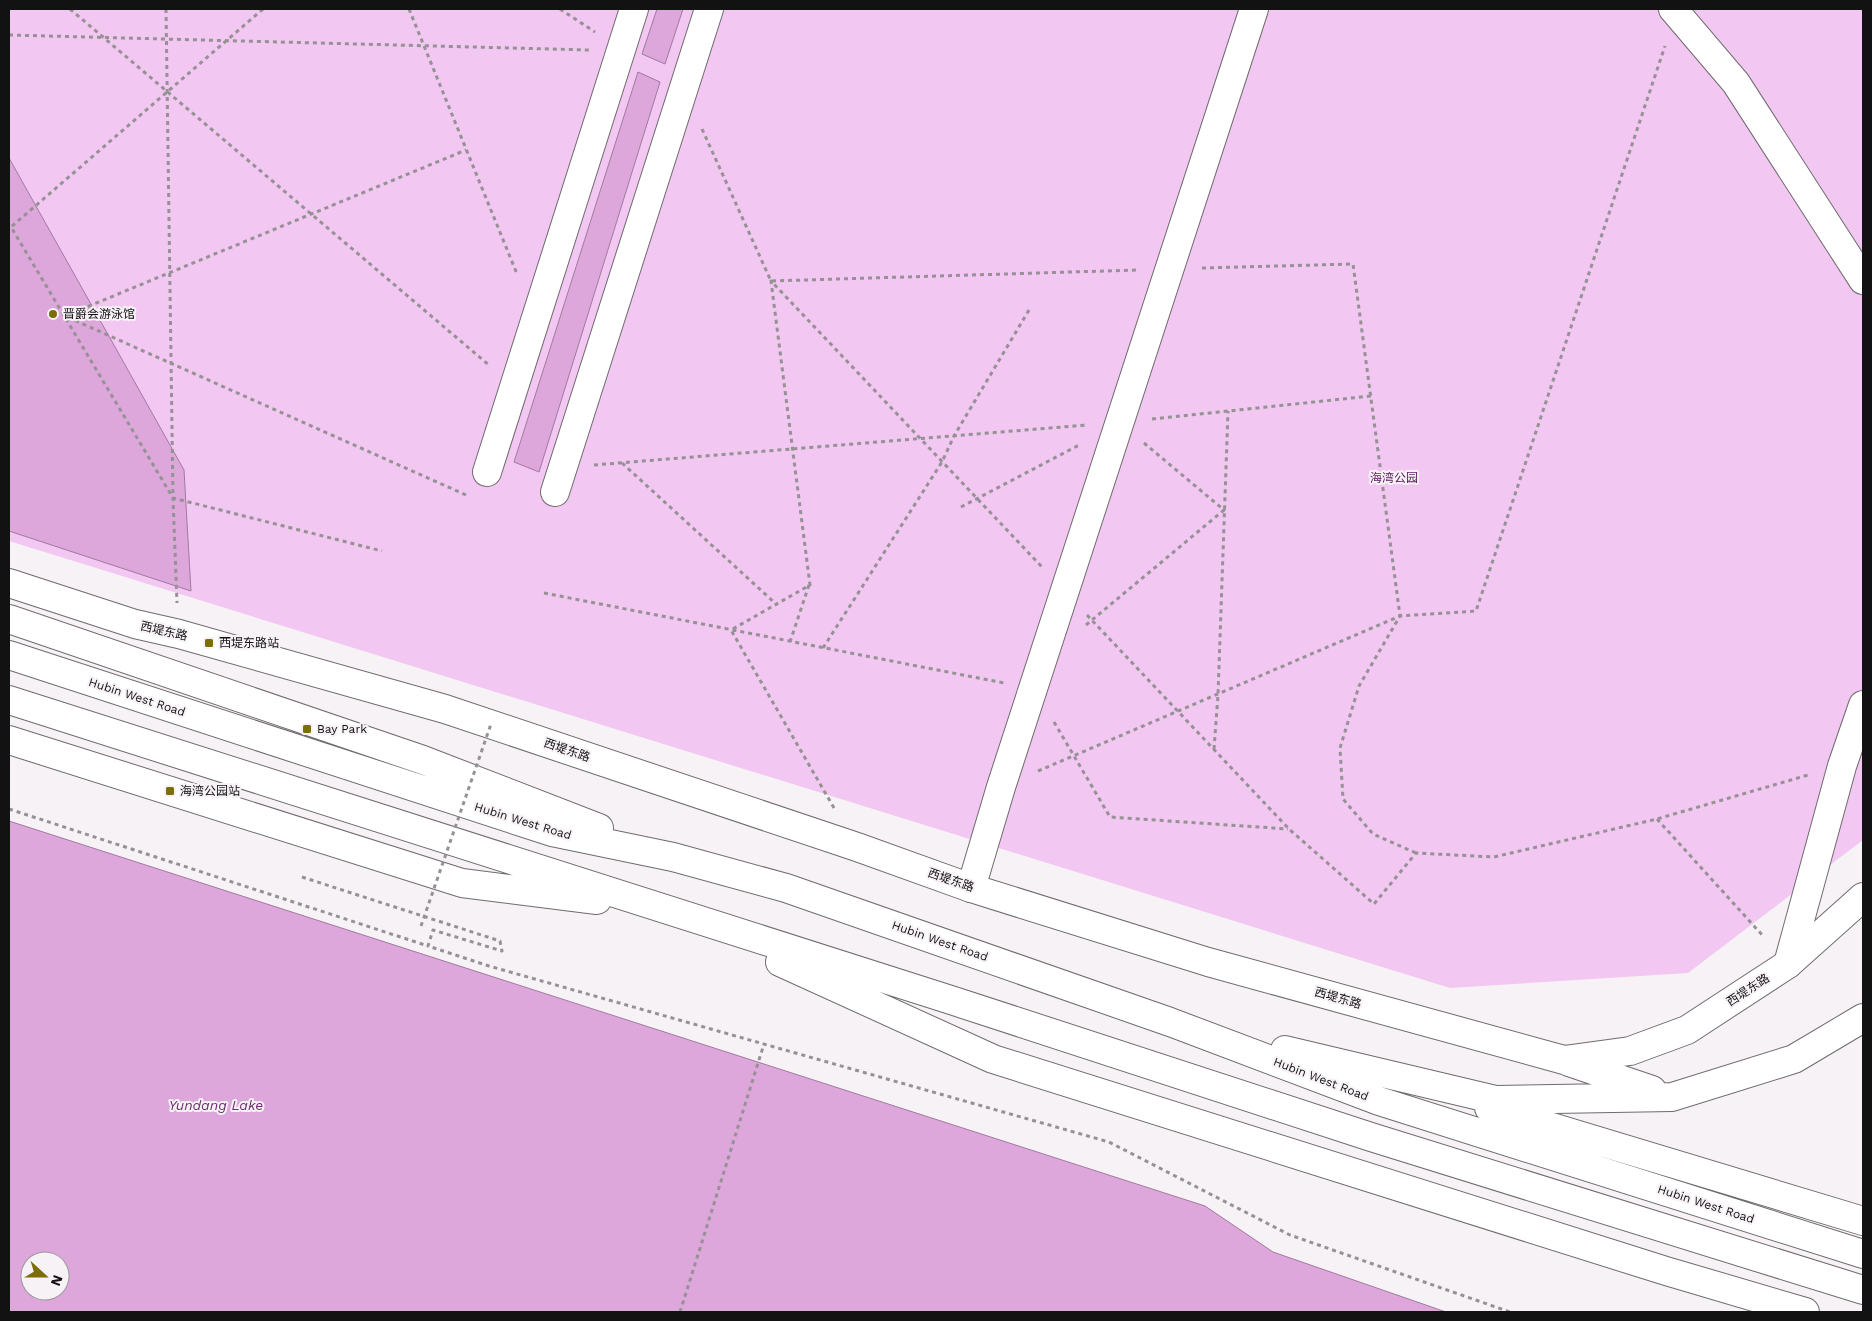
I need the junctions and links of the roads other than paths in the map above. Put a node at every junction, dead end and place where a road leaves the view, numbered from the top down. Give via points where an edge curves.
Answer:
1 (634, 9) edge
2 (709, 9) edge
3 (1254, 9) edge
4 (1675, 10) edge
5 (1863, 280) edge
6 (487, 472) dead end
7 (559, 480) road end
8 (9, 583) edge
9 (9, 619) edge
10 (9, 655) edge
11 (9, 700) edge
12 (1863, 705) edge
13 (9, 740) edge
14 (673, 857) junction
15 (971, 888) junction
16 (1863, 897) edge
17 (664, 909) junction
18 (1788, 964) junction
19 (1863, 1018) edge
20 (1170, 1022) junction
21 (1564, 1060) junction
22 (1351, 1066) junction
23 (1672, 1096) junction
24 (1863, 1220) edge
25 (1863, 1254) edge
26 (1863, 1290) edge
27 (1805, 1312) edge

1 - 6 main road
2 - 7 main road
3 - 15 main road
4 - 5 main road via 1736,83
8 - 15 main road, 西堤东路 via 135,624 445,709
9 - 14 main road via 423,760
10 - 14 main road, Hubin West Road via 552,832
11 - 17 main road
12 - 18 main road via 1842,766
13 - 17 main road via 462,883
14 - 20 main road, Hubin West Road via 786,888
15 - 21 main road, 西堤东路 via 1208,962
16 - 18 main road, 西堤东路
17 - 26 main road via 1370,1137
17 - 27 main road via 993,1059
18 - 21 main road, 西堤东路 via 1686,1030 1630,1051
19 - 23 main road via 1794,1059
20 - 22 main road
20 - 25 main road, Hubin West Road via 1379,1101
21 - 23 main road
22 - 23 main road via 1496,1100
22 - 24 main road

